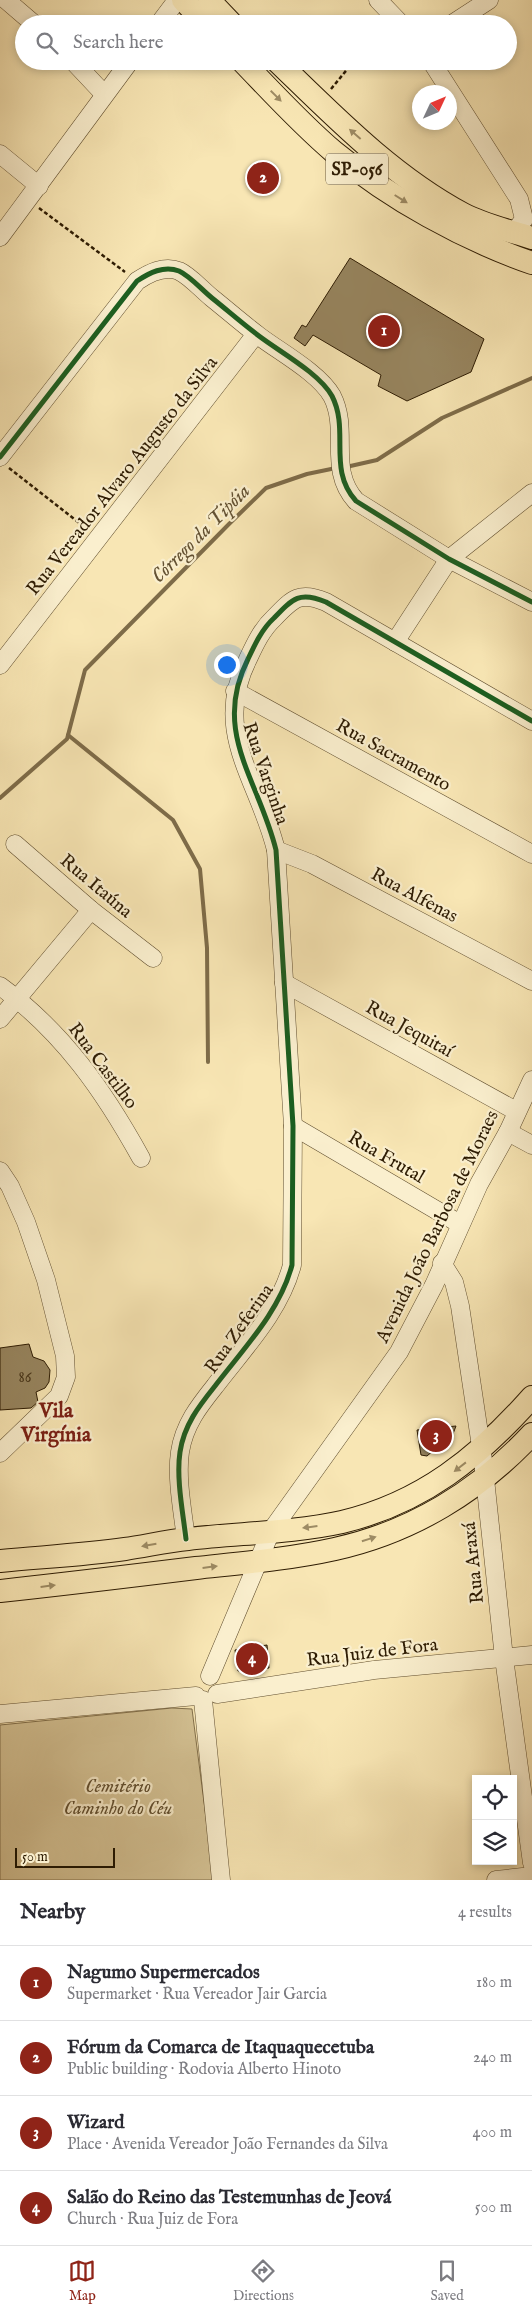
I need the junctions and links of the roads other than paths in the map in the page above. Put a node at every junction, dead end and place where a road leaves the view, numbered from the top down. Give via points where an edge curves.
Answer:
1 (6, 0) edge
2 (177, 0) edge
3 (183, 0) edge
4 (209, 0) edge
5 (216, 0) edge
6 (378, 0) edge
7 (489, 0) edge
8 (24, 15) edge
9 (166, 15) edge
10 (197, 15) edge
11 (223, 15) edge
12 (231, 15) edge
13 (392, 15) edge
14 (466, 15) edge
15 (81, 70) edge
16 (123, 70) edge
17 (251, 70) edge
18 (286, 70) edge
19 (437, 70) edge
20 (104, 94) junction
21 (0, 154) edge
22 (33, 193) junction
23 (526, 227) edge
24 (0, 237) edge
25 (532, 263) edge
26 (256, 334) junction
27 (4, 462) edge
28 (532, 493) edge
29 (449, 559) junction
30 (532, 602) edge
31 (395, 642) junction
32 (0, 665) edge
33 (235, 691) junction
34 (532, 721) edge
35 (15, 844) dead end
36 (276, 850) junction
37 (532, 854) edge
38 (91, 910) junction
39 (153, 958) dead end
40 (532, 981) edge
41 (284, 983) junction
42 (0, 986) edge
43 (17, 999) junction
44 (0, 1019) edge
45 (532, 1080) edge
46 (516, 1111) junction
47 (293, 1126) junction
48 (508, 1132) junction
49 (532, 1145) edge
50 (141, 1158) dead end
51 (0, 1171) edge
52 (460, 1224) junction
53 (442, 1263) junction
54 (532, 1397) edge
55 (532, 1434) edge
56 (481, 1450) junction
57 (0, 1453) edge
58 (484, 1478) junction
59 (271, 1531) junction
60 (186, 1539) junction
61 (0, 1561) edge
62 (257, 1561) junction
63 (0, 1591) edge
64 (532, 1655) edge
65 (504, 1658) junction
66 (205, 1696) junction
67 (0, 1714) edge
68 (532, 1863) edge
69 (532, 1876) edge
70 (221, 1880) edge
71 (496, 1880) edge

1 - 8 street
2 - 9 street
3 - 10 main road
4 - 11 main road
5 - 12 main road
6 - 13 street
7 - 14 street
15 - 20 street
16 - 20 street
17 -> 25 main road, SP-056 via 301,122 360,172 465,236
23 -> 18 main road, SP-056 via 464,215 414,184
19 - 23 street via 512,185
20 - 22 street
21 - 22 street
22 - 24 street
26 - 27 street via 179,271 162,269 148,274 137,281
26 - 29 street via 320,382 331,395 338,412 339,458 347,491 356,501
26 - 32 street, Rua Vereador Alvaro Augusto da Silva
28 - 29 street
29 - 30 street
29 - 31 street
31 - 33 street, Rua Varginha via 326,602 310,595 298,598 266,626
31 - 34 street, Rua Varginha
33 - 36 street, Rua Varginha via 235,735
33 - 37 street, Rua Sacramento
35 - 38 street, Rua Itaúna
36 - 40 street, Rua Alfenas via 312,864
36 - 41 street, Rua Varginha
38 - 39 street, Rua Itaúna
38 - 43 street
41 - 46 street, Rua Jequitaí
41 - 47 street, Rua Varginha
42 - 43 street, Rua Castilho
43 - 44 street
43 - 50 street, Rua Castilho via 64,1043 115,1111
45 - 46 street, Avenida João Barbosa de Moraes
46 - 48 street, Avenida João Barbosa de Moraes
47 - 52 street, Rua Frutal
47 - 60 street, Rua Zeferina via 292,1265 287,1284 274,1307 186,1429 180,1453
48 - 49 street
48 - 52 street, Avenida João Barbosa de Moraes
51 - 57 street via 26,1222 46,1280 65,1356 66,1377 59,1396
52 - 53 street, Avenida João Barbosa de Moraes
53 - 56 street, Rua Araxá via 454,1282 460,1306
53 - 59 street, Avenida João Barbosa de Moraes via 399,1352
54 - 56 main road
55 - 58 main road
56 - 58 street, Rua Araxá
56 -> 59 main road via 453,1472 396,1504 341,1522
62 -> 58 main road via 336,1549 402,1528 449,1504
58 - 65 street, Rua Araxá
59 - 60 main road
59 - 62 street, Avenida João Barbosa de Moraes
60 -> 61 main road via 124,1550
63 -> 62 main road
62 - 66 street, Avenida João Barbosa de Moraes via 210,1676 202,1676 196,1681 194,1688
64 - 65 street, Rua Juiz de Fora
65 - 66 street, Rua Juiz de Fora via 374,1670
65 - 68 street, Rua Araxá
66 - 67 street, Rua Juiz de Fora
66 - 70 street
69 - 71 street

